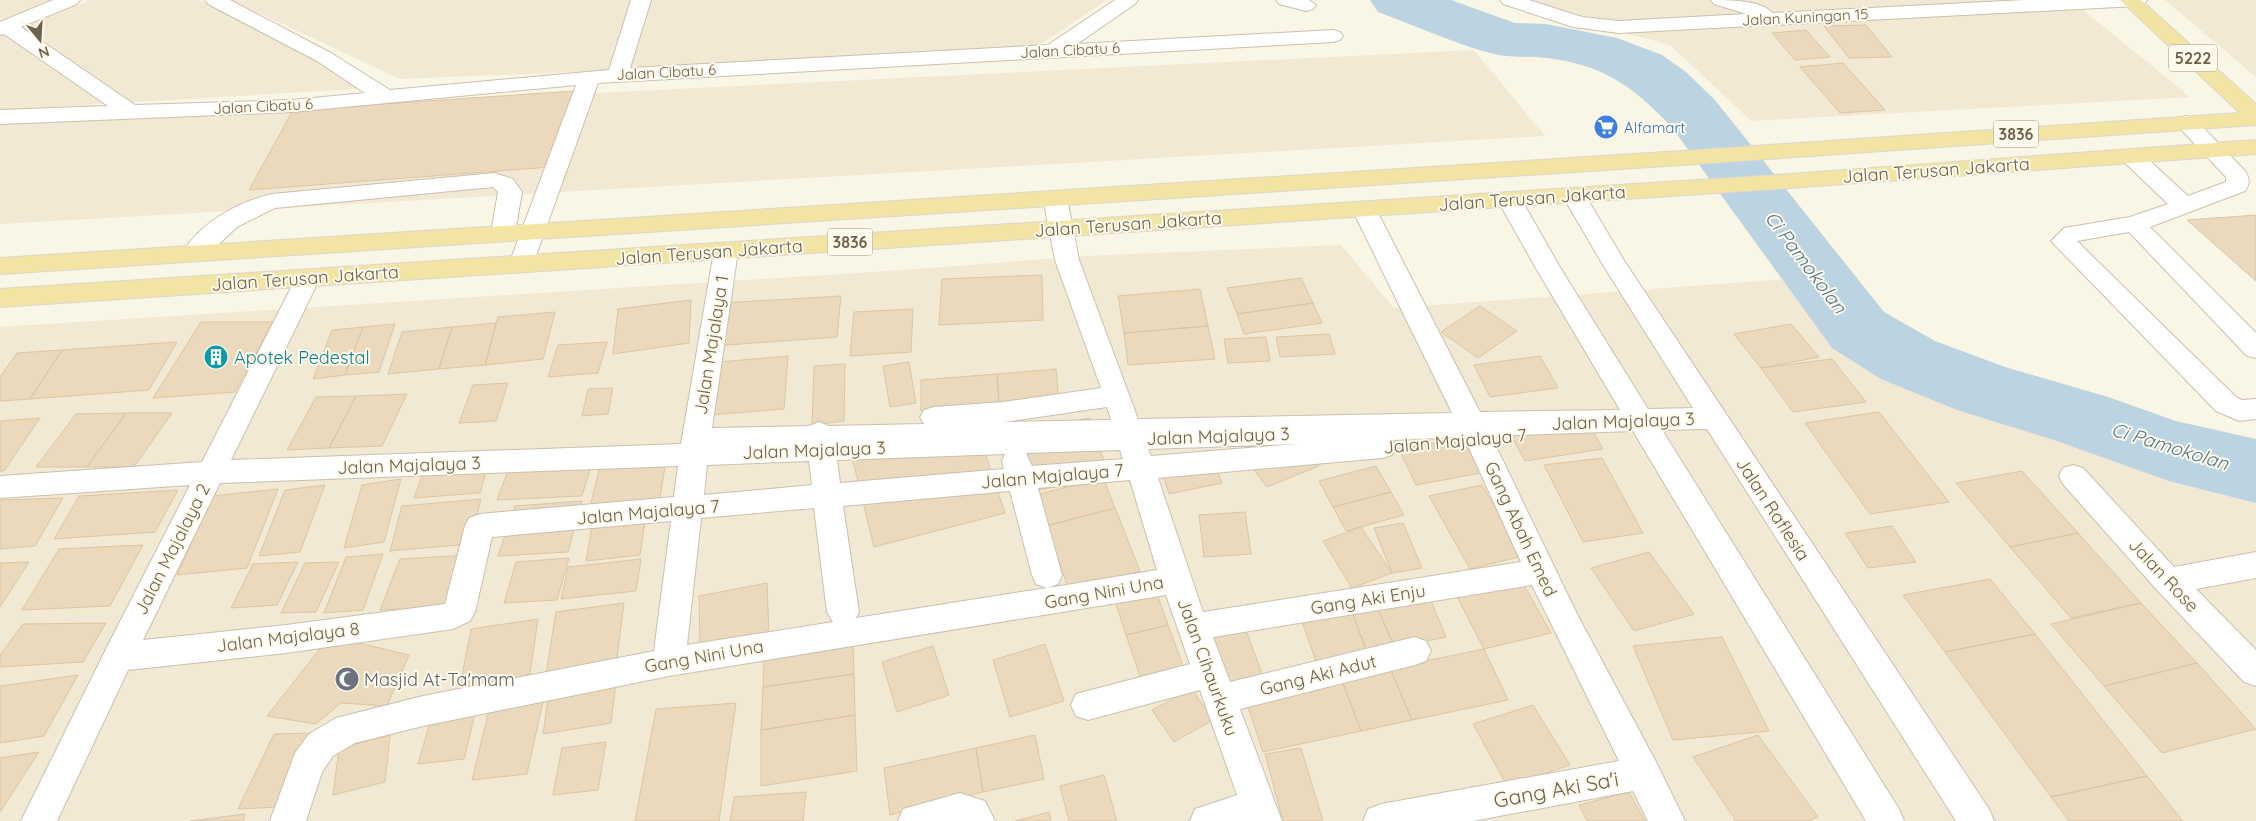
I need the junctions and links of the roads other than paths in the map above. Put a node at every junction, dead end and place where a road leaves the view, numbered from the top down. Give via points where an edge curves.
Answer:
1 (70, 0) edge
2 (215, 0) edge
3 (641, 0) edge
4 (1128, 0) edge
5 (1286, 0) edge
6 (1510, 0) edge
7 (1721, 0) edge
8 (1930, 0) edge
9 (2130, 0) edge
10 (2137, 0) edge
11 (1306, 5) dead end
12 (1953, 10) junction
13 (1788, 12) edge
14 (3, 28) edge
15 (1333, 36) dead end
16 (1052, 51) junction
17 (618, 75) junction
18 (590, 77) junction
19 (386, 97) junction
20 (130, 112) junction
21 (0, 117) edge
22 (2256, 117) edge
23 (2186, 123) junction
24 (2256, 147) edge
25 (2213, 150) junction
26 (2131, 156) junction
27 (1352, 179) junction
28 (1574, 195) junction
29 (1054, 198) junction
30 (1509, 199) junction
31 (2184, 206) junction
32 (1364, 209) junction
33 (2134, 224) junction
34 (1060, 229) junction
35 (532, 232) junction
36 (503, 234) junction
37 (726, 251) junction
38 (194, 253) junction
39 (521, 264) junction
40 (0, 266) edge
41 (308, 278) junction
42 (0, 298) edge
43 (2256, 349) edge
44 (1117, 396) junction
45 (2256, 409) edge
46 (1003, 412) junction
47 (1714, 418) junction
48 (818, 429) junction
49 (696, 439) junction
50 (212, 472) junction
51 (2073, 476) dead end
52 (0, 487) edge
53 (2256, 565) edge
54 (1542, 570) junction
55 (1047, 576) dead end
56 (1176, 580) junction
57 (2168, 581) junction
58 (843, 612) dead end
59 (457, 614) joint
60 (1194, 627) junction
61 (1415, 651) dead end
62 (118, 657) junction
63 (669, 662) junction
64 (2256, 672) edge
65 (1216, 686) junction
66 (1088, 705) dead end
67 (1644, 772) junction
68 (1261, 813) edge
69 (39, 821) edge
70 (288, 821) edge
71 (916, 821) edge
72 (977, 821) edge
73 (1208, 821) edge
74 (1381, 821) edge
75 (1667, 821) edge
76 (1886, 821) edge
77 (1976, 821) edge

1 - 14 street
2 - 19 street via 324,57
3 - 17 street
4 - 16 street
5 - 11 street
6 - 13 street, Jalan Kuningan 15 via 1580,23 1619,27
7 - 13 street
8 - 12 street
9 - 10 street, Jalan Kuningan 15
9 - 12 street, Jalan Kuningan 15
9 - 22 main road, 5222
12 - 13 street, Jalan Kuningan 15
14 - 20 street
15 - 16 street, Jalan Cibatu 6
16 - 17 street, Jalan Cibatu 6
17 - 18 street, Jalan Cibatu 6
18 - 19 street, Jalan Cibatu 6
18 - 35 street
19 - 20 street, Jalan Cibatu 6 via 292,106
20 - 21 street, Jalan Cibatu 6
22 - 23 main road, Jalan Terusan Jakarta / 3836
23 - 25 street
23 - 27 main road, Jalan Terusan Jakarta / 3836
24 - 25 main road, Jalan Terusan Jakarta / 3836
25 - 26 main road, Jalan Terusan Jakarta / 3836
25 - 31 street via 2238,176 2237,186
26 - 28 main road, Jalan Terusan Jakarta / 3836
26 - 31 street
27 - 29 main road, Jalan Terusan Jakarta / 3836
27 - 32 main road
28 - 30 main road, Jalan Terusan Jakarta / 3836
28 - 47 street, Jalan Raflesia
29 - 34 street, Jalan Cihaurkuku
29 - 35 main road, Jalan Terusan Jakarta / 3836
30 - 32 main road, Jalan Terusan Jakarta / 3836
30 - 76 street
31 - 33 street
32 - 34 main road, Jalan Terusan Jakarta / 3836
32 - 54 street, Gang Abah Emed
33 - 43 street
33 - 45 street via 2072,234 2063,241 2226,404 2239,411
34 - 37 main road, Jalan Terusan Jakarta / 3836
34 - 44 street, Jalan Cihaurkuku via 1067,260
35 - 36 main road, Jalan Terusan Jakarta / 3836
35 - 39 street
36 - 38 main road, Jalan Terusan Jakarta / 3836
36 - 38 street via 510,192 505,184 495,180 272,202 248,209 219,227
37 - 39 main road, Jalan Terusan Jakarta / 3836
37 - 49 street, Jalan Majalaya 1
38 - 40 main road, Jalan Terusan Jakarta / 3836
39 - 41 main road, Jalan Terusan Jakarta / 3836
41 - 42 main road, Jalan Terusan Jakarta / 3836
41 - 50 street, Jalan Majalaya 2
44 - 46 street, Jalan Majalaya 3
44 - 56 street, Jalan Cihaurkuku
46 - 48 street, Jalan Majalaya 3
46 - 55 street
47 - 49 street, Jalan Majalaya 3
47 - 50 street, Jalan Majalaya 3
47 - 59 street, Jalan Majalaya 7 via 480,526
47 - 77 street, Jalan Raflesia
48 - 49 street, Jalan Majalaya 3
48 - 58 street
49 - 63 street, Jalan Majalaya 1
50 - 52 street, Jalan Majalaya 3
50 - 62 street, Jalan Majalaya 2
51 - 57 street, Jalan Rose
53 - 57 street
54 - 60 street, Gang Aki Enju
54 - 67 street, Gang Abah Emed via 1566,624
56 - 60 street, Jalan Cihaurkuku
56 - 63 street, Gang Nini Una
57 - 64 street, Jalan Rose
59 - 62 street, Jalan Majalaya 8 via 286,639
60 - 65 street, Jalan Cihaurkuku
61 - 65 street, Gang Aki Adut
62 - 69 street, Jalan Majalaya 2
63 - 70 street, Gang Nini Una via 348,729 322,746 307,764
65 - 66 street, Gang Aki Adut
65 - 68 street, Jalan Cihaurkuku
67 - 74 street, Gang Aki Sa'i
67 - 75 street, Gang Abah Emed
68 - 73 street
71 - 72 street via 960,810 972,813

